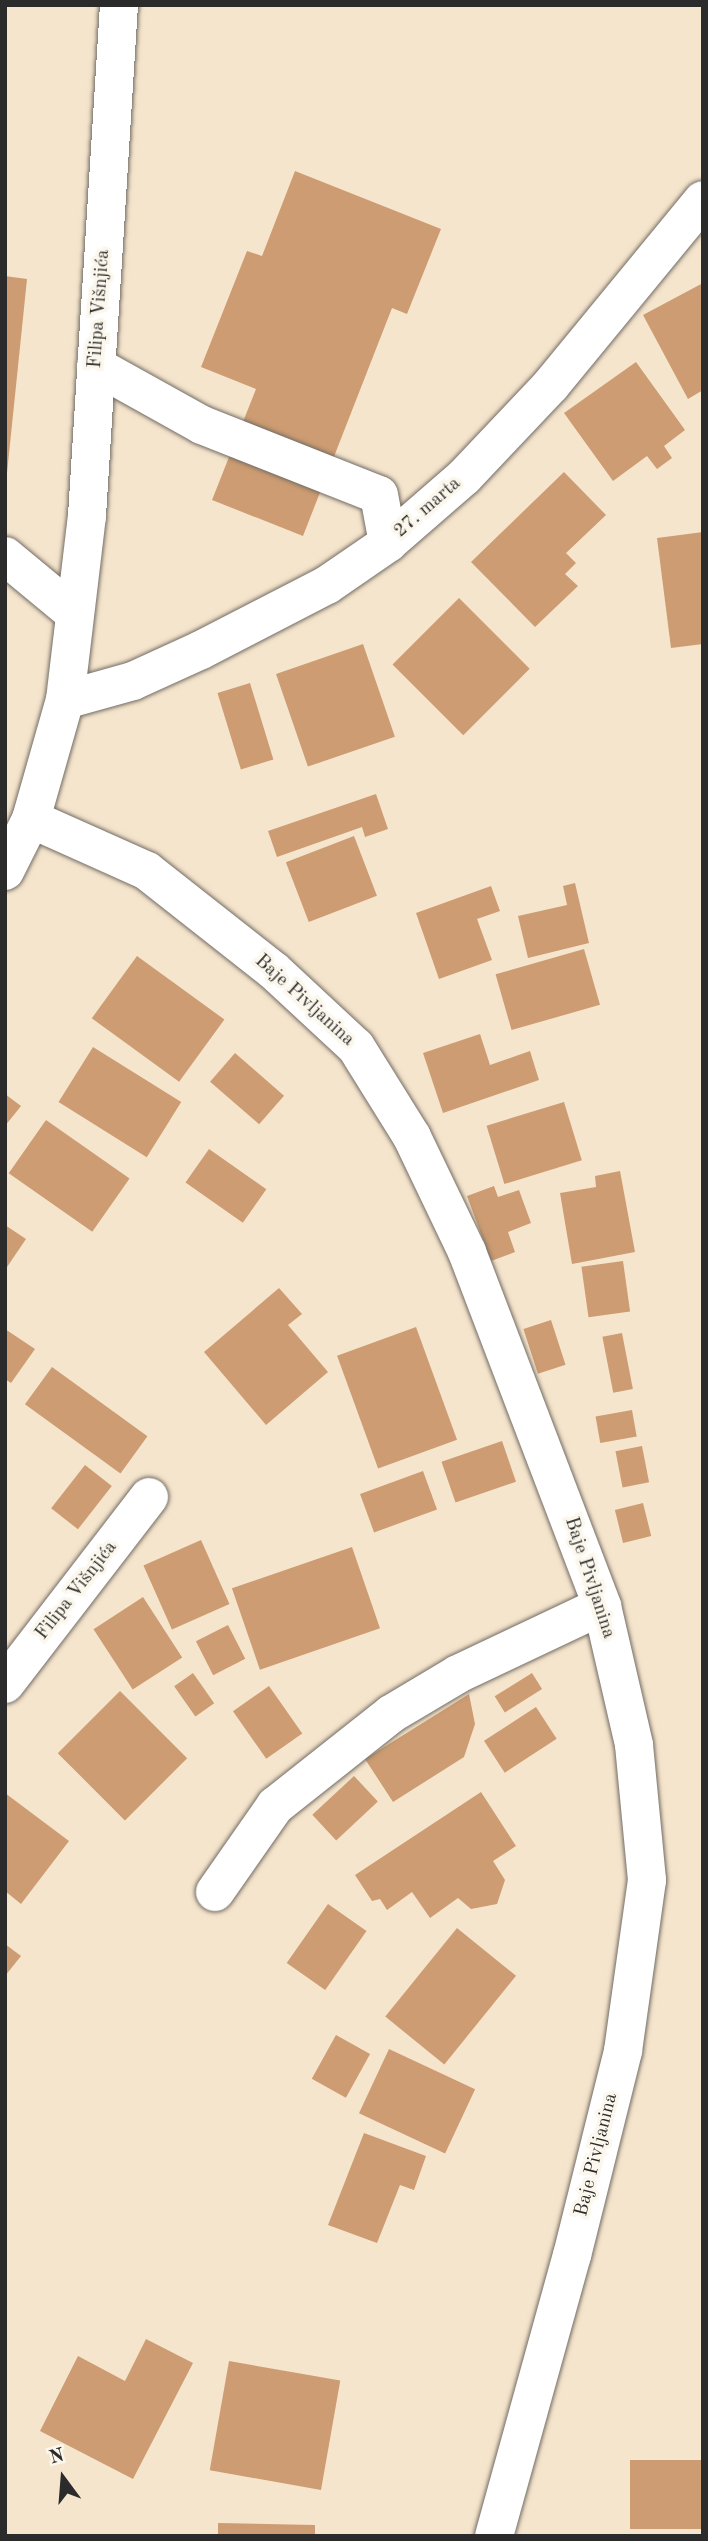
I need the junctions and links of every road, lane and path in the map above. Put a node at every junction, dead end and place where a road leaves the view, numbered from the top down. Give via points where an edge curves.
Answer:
1 (119, 5) edge
2 (703, 200) edge
3 (96, 366) junction
4 (388, 543) junction
5 (5, 556) edge
6 (74, 613) junction
7 (65, 701) junction
8 (31, 819) junction
9 (5, 871) edge
10 (149, 1497) dead end
11 (602, 1606) junction
12 (5, 1684) edge
13 (215, 1892) dead end
14 (494, 2536) edge

1 - 3 street, Filipa Višnjića
2 - 4 street, 27. marta via 551,385 464,477
3 - 4 street via 202,425 379,495
3 - 6 street, Filipa Višnjića via 87,516
4 - 7 street, 27. marta via 327,585 201,650 133,681
5 - 6 street
6 - 7 street, Filipa Višnjića
7 - 8 street, Filipa Višnjića
8 - 9 street, Filipa Višnjića
8 - 11 street, Baje Pivljanina via 147,872 273,970 356,1047 412,1137 467,1251
10 - 12 street, Filipa Višnjića
11 - 13 street via 458,1674 391,1714 275,1806
11 - 14 street, Baje Pivljanina via 634,1745 647,1880 623,2051

